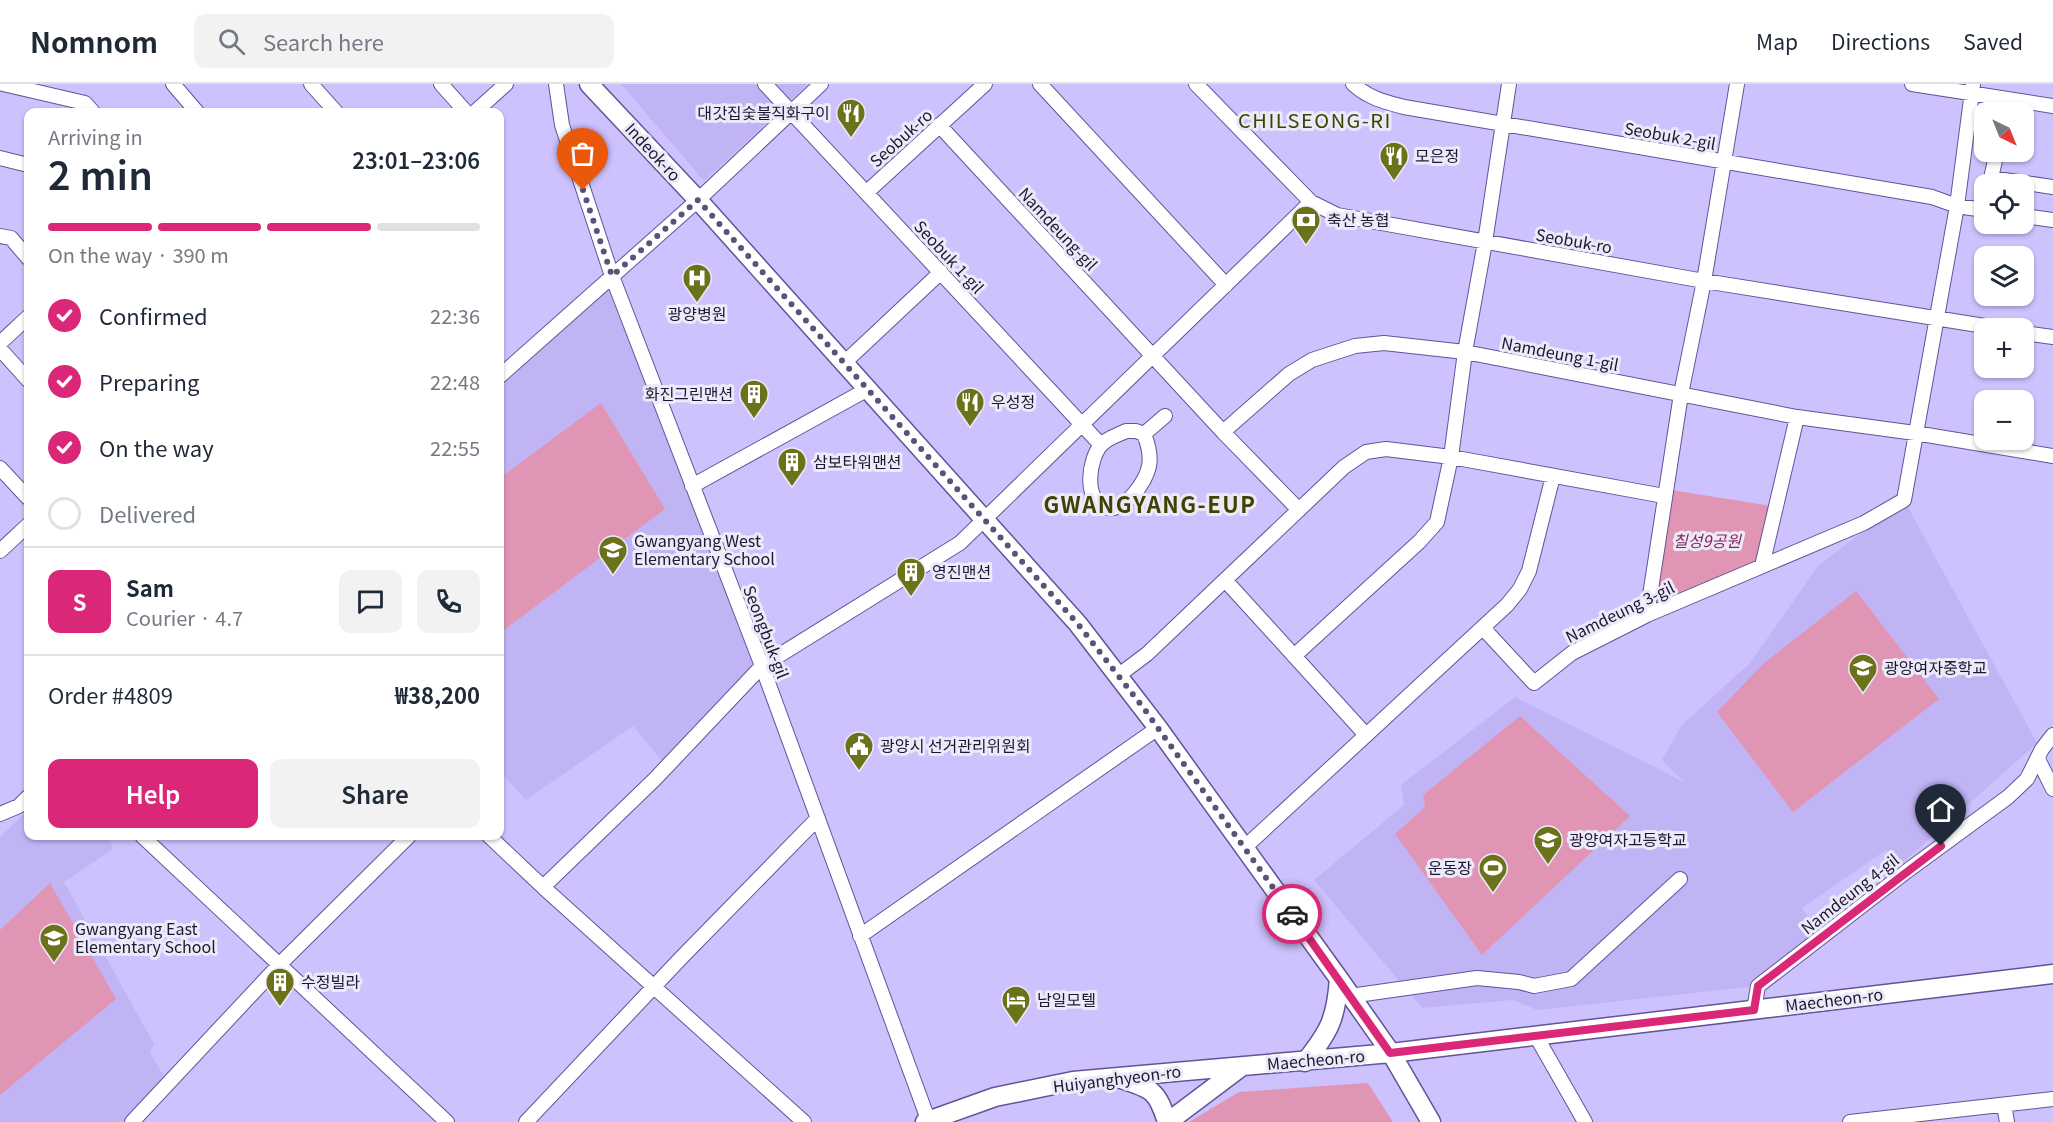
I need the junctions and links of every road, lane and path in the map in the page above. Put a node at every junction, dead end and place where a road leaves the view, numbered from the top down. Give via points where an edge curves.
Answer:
1 (3, 84) edge
2 (173, 84) edge
3 (310, 84) edge
4 (441, 84) edge
5 (506, 84) edge
6 (556, 84) edge
7 (589, 84) edge
8 (765, 84) edge
9 (821, 84) edge
10 (985, 84) edge
11 (1040, 84) edge
12 (1196, 84) edge
13 (1353, 84) edge
14 (1509, 84) edge
15 (1737, 84) edge
16 (1912, 84) edge
17 (1972, 89) edge
18 (1998, 102) edge
19 (2034, 106) edge
20 (2053, 106) edge
21 (89, 108) edge
22 (194, 108) edge
23 (332, 108) edge
24 (462, 108) edge
25 (479, 108) edge
26 (791, 112) junction
27 (1503, 124) junction
28 (939, 125) junction
29 (0, 158) edge
30 (1723, 162) junction
31 (1995, 162) edge
32 (24, 164) edge
33 (2053, 187) edge
34 (867, 192) junction
35 (698, 200) junction
36 (1311, 202) junction
37 (1957, 206) junction
38 (1974, 209) edge
39 (2034, 217) edge
40 (2053, 220) edge
41 (0, 236) edge
42 (1485, 242) junction
43 (24, 253) edge
44 (941, 272) junction
45 (612, 276) junction
46 (1704, 281) junction
47 (1226, 285) junction
48 (1936, 319) junction
49 (24, 321) edge
50 (1974, 325) edge
51 (2034, 334) edge
52 (2053, 337) edge
53 (0, 343) edge
54 (0, 349) edge
55 (1465, 352) junction
56 (1153, 356) junction
57 (844, 363) junction
58 (504, 370) edge
59 (24, 376) edge
60 (868, 389) junction
61 (1681, 394) junction
62 (1165, 416) dead end
63 (1797, 417) junction
64 (1083, 424) junction
65 (1223, 432) junction
66 (1915, 434) junction
67 (1144, 435) junction
68 (1101, 445) junction
69 (2053, 456) edge
70 (1451, 457) junction
71 (0, 468) edge
72 (1553, 476) junction
73 (692, 486) junction
74 (24, 494) edge
75 (1664, 496) junction
76 (1299, 510) junction
77 (984, 517) junction
78 (24, 529) edge
79 (0, 551) edge
80 (1762, 566) junction
81 (1225, 579) junction
82 (1647, 615) junction
83 (1483, 628) junction
84 (1294, 656) junction
85 (762, 666) junction
86 (1119, 675) junction
87 (1158, 728) junction
88 (1366, 735) junction
89 (2053, 735) edge
90 (2038, 759) junction
91 (2053, 789) edge
92 (24, 801) edge
93 (0, 814) edge
94 (818, 818) junction
95 (146, 840) edge
96 (405, 840) edge
97 (493, 840) edge
98 (1244, 848) junction
99 (1680, 879) dead end
100 (543, 887) junction
101 (860, 936) junction
102 (280, 964) junction
103 (2053, 974) edge
104 (1339, 979) junction
105 (654, 987) junction
106 (1350, 996) junction
107 (1754, 1010) junction
108 (1536, 1036) junction
109 (1390, 1053) junction
110 (1305, 1062) junction
111 (1241, 1067) junction
112 (1113, 1077) junction
113 (2053, 1099) edge
114 (2004, 1105) junction
115 (1896, 1119) edge
116 (928, 1121) edge
117 (132, 1122) edge
118 (447, 1122) edge
119 (526, 1122) edge
120 (804, 1122) edge
121 (1167, 1122) edge
122 (1431, 1122) edge
123 (1585, 1122) edge
124 (1850, 1122) edge
125 (2007, 1122) edge

1 - 21 street via 84,103
2 - 22 street
3 - 23 street
4 - 24 street
5 - 25 street
6 - 45 street, Seongbuk-gil via 562,125
7 - 35 main road, Indeok-ro
8 - 26 street, Seobuk 1-gil
9 - 26 street
10 - 28 street, Seobuk-ro
11 - 47 street
12 - 36 street, Seobuk-ro
13 - 27 street, Seobuk 2-gil via 1385,102
14 - 27 street
15 - 30 street
16 - 17 street
17 - 18 street
17 - 37 street
19 - 20 street
26 - 34 street, Seobuk 1-gil
26 - 35 street
27 - 30 street, Seobuk 2-gil
27 - 42 street
28 - 34 street, Seobuk-ro
28 - 56 street, Namdeung-gil
29 - 32 street
30 - 37 street, Seobuk 2-gil via 1932,197
30 - 46 street
31 - 33 street via 1992,178
34 - 44 street, Seobuk 1-gil
35 - 45 street
35 - 57 main road, Indeok-ro
36 - 42 street, Seobuk-ro via 1337,214
36 - 47 street
37 - 38 street, Seobuk 2-gil
37 - 48 street
39 - 40 street
41 - 43 street via 11,238
42 - 46 street, Seobuk-ro
42 - 55 street
44 - 57 street
44 - 64 street, Seobuk 1-gil
45 - 58 street
45 - 73 street, Seongbuk-gil
46 - 48 street, Seobuk-ro
46 - 61 street
47 - 56 street
48 - 50 street, Seobuk-ro
48 - 66 street
49 - 53 street
51 - 52 street
54 - 59 street
55 - 61 street, Namdeung 1-gil
55 - 65 street, Namdeung 1-gil via 1384,343 1355,345 1312,360 1289,374
55 - 70 street
56 - 64 street
56 - 65 street, Namdeung-gil
57 - 60 main road, Indeok-ro
60 - 73 street
60 - 77 main road, Indeok-ro
61 - 63 street, Namdeung 1-gil
61 - 75 street
62 - 67 street
63 - 66 street, Namdeung 1-gil
63 - 80 street
64 - 68 street, Seobuk 1-gil
64 - 77 street
65 - 76 street, Namdeung-gil
66 - 69 street, Namdeung 1-gil
66 - 80 street, Namdeung 3-gil via 1904,500 1864,523
67 - 68 street via 1136,430 1126,431
67 - 68 street via 1149,466 1144,480 1127,502 1115,508 1099,503 1093,494 1090,480 1094,457
70 - 72 street
70 - 76 street via 1386,449 1366,452 1344,467
70 - 84 street via 1437,522
71 - 74 street
72 - 75 street
72 - 83 street via 1529,571 1520,589
73 - 85 street, Seongbuk-gil
75 - 82 street
76 - 81 street
77 - 85 street via 960,543
77 - 86 main road, Indeok-ro
78 - 79 street
80 - 82 street, Namdeung 3-gil
81 - 84 street
81 - 86 street via 1147,654
82 - 83 street, Namdeung 3-gil via 1572,653 1534,683
83 - 88 street
84 - 88 street
85 - 94 street, Seongbuk-gil
85 - 100 street via 655,779
86 - 87 main road, Indeok-ro
87 - 98 main road, Indeok-ro
87 - 101 street
88 - 98 street
89 - 90 street, Namdeung 4-gil
90 - 91 street
90 - 107 street, Namdeung 4-gil via 2027,779 2008,797 1758,986
92 - 93 street
94 - 101 street, Seongbuk-gil
94 - 105 street
95 - 102 street
96 - 102 street
97 - 100 street
98 - 104 main road, Indeok-ro
99 - 106 street via 1571,979 1534,986 1477,978
100 - 105 street
101 - 116 street, Seongbuk-gil
102 - 117 street
102 - 118 street
103 - 107 main road, Maecheon-ro
104 - 106 main road, Indeok-ro
104 - 110 main road via 1336,1008 1324,1039
105 - 119 street
105 - 120 street
106 - 109 main road, Indeok-ro
107 - 108 main road, Maecheon-ro
108 - 109 main road, Maecheon-ro
108 - 123 street
109 - 110 main road, Maecheon-ro
109 - 122 main road, Indeok-ro
110 - 111 main road, Maecheon-ro
111 - 112 main road, Huiyanghyeon-ro
111 - 121 main road
112 - 116 main road, Huiyanghyeon-ro via 995,1097
112 - 121 main road via 1151,1090 1161,1102
113 - 114 street
114 - 115 street
114 - 125 street
115 - 124 street

